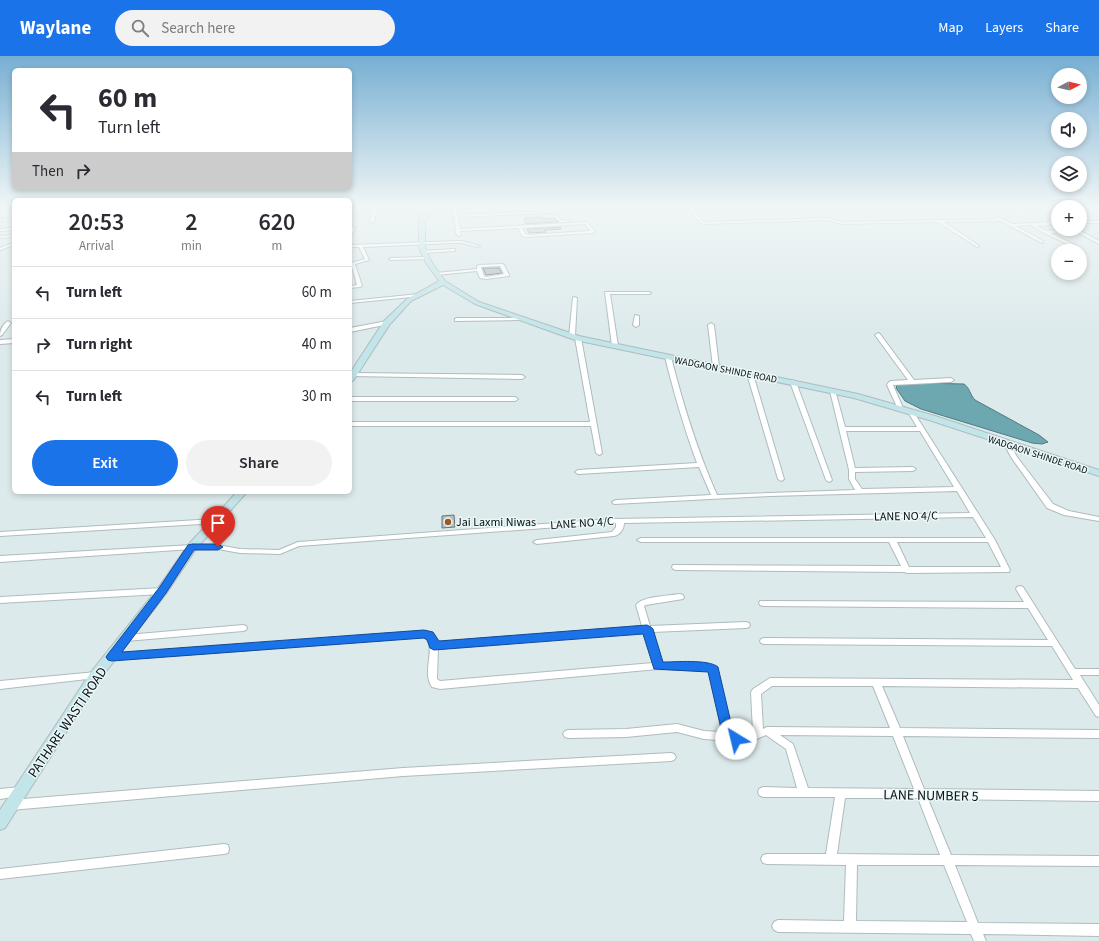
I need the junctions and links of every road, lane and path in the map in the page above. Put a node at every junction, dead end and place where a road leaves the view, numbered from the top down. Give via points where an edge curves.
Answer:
1 (362, 247) edge
2 (422, 247) edge
3 (454, 250) dead end
4 (425, 255) junction
5 (391, 259) dead end
6 (352, 263) edge
7 (479, 270) junction
8 (357, 274) junction
9 (436, 274) junction
10 (352, 275) edge
11 (442, 282) junction
12 (352, 287) edge
13 (650, 293) dead end
14 (419, 295) junction
15 (576, 298) dead end
16 (352, 302) edge
17 (637, 316) dead end
18 (520, 319) junction
19 (457, 320) dead end
20 (8, 323) dead end
21 (387, 323) junction
22 (636, 325) dead end
23 (711, 325) dead end
24 (352, 330) edge
25 (0, 334) edge
26 (878, 335) dead end
27 (575, 337) junction
28 (12, 341) edge
29 (2, 342) edge
30 (0, 346) edge
31 (615, 346) junction
32 (668, 357) junction
33 (352, 367) edge
34 (716, 367) junction
35 (358, 368) junction
36 (750, 374) junction
37 (352, 377) edge
38 (522, 378) dead end
39 (951, 380) dead end
40 (793, 382) junction
41 (912, 382) junction
42 (833, 391) junction
43 (352, 399) edge
44 (515, 399) dead end
45 (900, 408) junction
46 (911, 412) junction
47 (352, 424) edge
48 (594, 424) junction
49 (922, 429) junction
50 (842, 430) junction
51 (1007, 444) junction
52 (598, 453) dead end
53 (700, 465) junction
54 (913, 469) dead end
55 (852, 470) junction
56 (578, 472) dead end
57 (1099, 474) edge
58 (781, 479) dead end
59 (829, 480) dead end
60 (960, 489) junction
61 (860, 492) junction
62 (240, 494) edge
63 (714, 497) junction
64 (616, 502) dead end
65 (975, 515) junction
66 (1099, 518) edge
67 (215, 521) junction
68 (620, 521) junction
69 (0, 534) edge
70 (642, 540) dead end
71 (892, 540) junction
72 (991, 540) junction
73 (537, 542) dead end
74 (192, 547) junction
75 (0, 559) edge
76 (676, 567) dead end
77 (907, 570) junction
78 (1020, 589) dead end
79 (162, 591) junction
80 (680, 597) dead end
81 (0, 600) edge
82 (763, 603) dead end
83 (1030, 606) junction
84 (746, 625) dead end
85 (243, 628) dead end
86 (647, 629) junction
87 (126, 638) junction
88 (764, 641) dead end
89 (1055, 643) junction
90 (434, 645) junction
91 (112, 657) junction
92 (658, 666) junction
93 (1073, 672) junction
94 (1099, 672) edge
95 (96, 675) junction
96 (877, 684) junction
97 (1081, 684) junction
98 (0, 685) edge
99 (1099, 714) edge
100 (763, 732) junction
101 (895, 732) junction
102 (568, 734) dead end
103 (1099, 734) edge
104 (731, 737) junction
105 (670, 757) dead end
106 (20, 792) junction
107 (763, 792) dead end
108 (804, 792) junction
109 (841, 793) junction
110 (0, 794) edge
111 (921, 795) junction
112 (1099, 796) edge
113 (11, 806) junction
114 (0, 823) edge
115 (224, 850) dead end
116 (767, 859) dead end
117 (832, 859) junction
118 (852, 859) junction
119 (948, 860) junction
120 (1099, 861) edge
121 (0, 874) edge
122 (778, 926) dead end
123 (850, 926) junction
124 (975, 927) junction
125 (1099, 930) edge
126 (980, 941) edge

1 - 6 street via 367,260
2 - 4 street, WADGAON SHINDE ROAD
3 - 4 street
4 - 5 street
4 - 9 street, WADGAON SHINDE ROAD
6 - 8 street
7 - 7 street via 479,266 501,265 506,275 486,278
7 - 9 street
8 - 10 street
8 - 12 street via 360,286
9 - 11 street, WADGAON SHINDE ROAD
11 - 14 street
11 - 18 street, WADGAON SHINDE ROAD via 477,303
13 - 31 street via 607,294
14 - 16 street
14 - 21 street via 409,300
15 - 27 street
17 - 22 street
18 - 19 street
18 - 27 street, WADGAON SHINDE ROAD
20 - 25 street
21 - 24 street
21 - 35 street
23 - 34 street
26 - 41 street
27 - 31 street, WADGAON SHINDE ROAD
27 - 48 street
28 - 29 street
29 - 30 street
31 - 32 street, WADGAON SHINDE ROAD
32 - 34 street, WADGAON SHINDE ROAD
32 - 53 street via 680,406
33 - 35 street
34 - 36 street, WADGAON SHINDE ROAD
35 - 37 street
36 - 40 street, WADGAON SHINDE ROAD
36 - 58 street
37 - 38 street
39 - 41 street
40 - 42 street, WADGAON SHINDE ROAD
40 - 59 street
41 - 45 street via 894,382 890,385
42 - 45 street, WADGAON SHINDE ROAD
42 - 50 street
43 - 44 street
45 - 46 street, WADGAON SHINDE ROAD
46 - 49 street
46 - 51 street, WADGAON SHINDE ROAD
47 - 48 street
48 - 52 street
49 - 50 street
49 - 60 street
50 - 55 street
51 - 57 street, WADGAON SHINDE ROAD
51 - 66 street via 1050,506 1055,510
53 - 56 street
53 - 63 street
54 - 55 street
55 - 61 street via 852,479
60 - 61 street
60 - 65 street
61 - 63 street
62 - 67 street, PATHARE WASTI ROAD
63 - 64 street
65 - 68 street, LANE NO 4/C
65 - 72 street
67 - 69 street
67 - 74 street, PATHARE WASTI ROAD
68 - 73 street via 620,528 614,534
68 - 74 street, LANE NO 4/C via 298,544 280,552
70 - 71 street
71 - 72 street
71 - 77 street
72 - 77 street via 1006,570
74 - 75 street, LANE NO 4/C
74 - 79 street, PATHARE WASTI ROAD
76 - 77 street
78 - 83 street
79 - 81 street
79 - 87 street, PATHARE WASTI ROAD
80 - 86 street via 641,603
82 - 83 street
83 - 89 street
84 - 86 street
85 - 87 street
86 - 90 street
86 - 92 street
87 - 91 street, PATHARE WASTI ROAD
88 - 89 street
89 - 93 street
90 - 91 street via 432,638 424,634
90 - 92 street via 432,680 440,685
91 - 95 street, PATHARE WASTI ROAD
92 - 104 street via 707,667 714,670 727,733
93 - 94 street
93 - 97 street
95 - 98 street
95 - 106 street, PATHARE WASTI ROAD
96 - 97 street
96 - 100 street via 770,682 756,692
96 - 101 street
97 - 99 street
100 - 101 street
100 - 104 street via 743,739
100 - 108 street via 790,747
101 - 103 street
101 - 111 street
102 - 104 street via 626,733 677,728 704,735
105 - 113 street via 404,772
106 - 110 street
106 - 113 street, PATHARE WASTI ROAD
107 - 108 street, LANE NUMBER 5
108 - 109 street, LANE NUMBER 5
109 - 111 street, LANE NUMBER 5
109 - 117 street
111 - 112 street, LANE NUMBER 5
111 - 119 street
113 - 114 street, PATHARE WASTI ROAD
115 - 121 street
116 - 117 street
117 - 118 street
118 - 119 street
118 - 123 street
119 - 120 street
119 - 124 street
122 - 123 street
123 - 124 street
124 - 125 street
124 - 126 street

